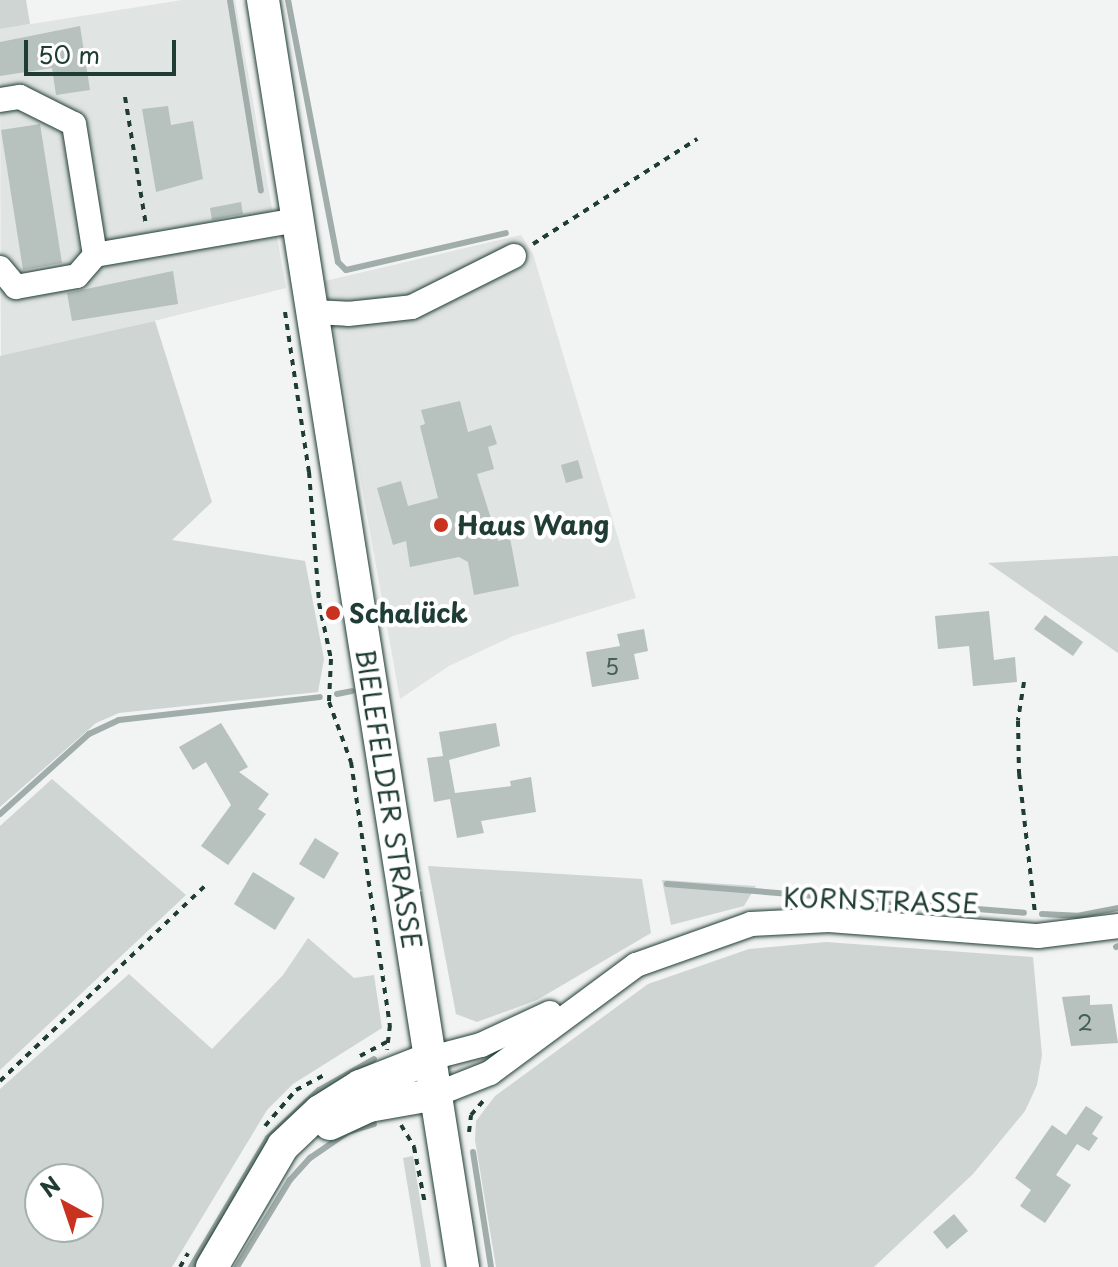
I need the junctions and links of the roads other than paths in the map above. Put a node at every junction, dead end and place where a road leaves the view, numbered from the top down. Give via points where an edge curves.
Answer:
1 (263, 0) edge
2 (0, 100) edge
3 (298, 220) junction
4 (95, 255) junction
5 (514, 256) road end
6 (0, 268) edge
7 (302, 305) junction
8 (1118, 926) edge
9 (605, 984) junction
10 (431, 1058) junction
11 (437, 1094) junction
12 (232, 1232) junction
13 (212, 1267) edge
14 (463, 1267) edge

1 - 3 main road, BIELEFELDER STRASSE
2 - 4 street via 20,97 74,124
3 - 4 street
3 - 7 main road, BIELEFELDER STRASSE
4 - 6 street via 77,276 16,287
5 - 7 street via 412,307 348,314
7 - 10 main road, BIELEFELDER STRASSE
8 - 9 street, KORNSTRASSE via 1038,936 829,920 751,924
9 - 10 street, KORNSTRASSE via 494,1040
9 - 11 street, KORNSTRASSE via 490,1073
10 - 11 main road, BIELEFELDER STRASSE
10 - 12 main road via 360,1086 320,1111 283,1146
11 - 12 main road via 369,1106 331,1124 291,1154
11 - 14 main road, BIELEFELDER STRASSE via 428,1144
12 - 13 main road

